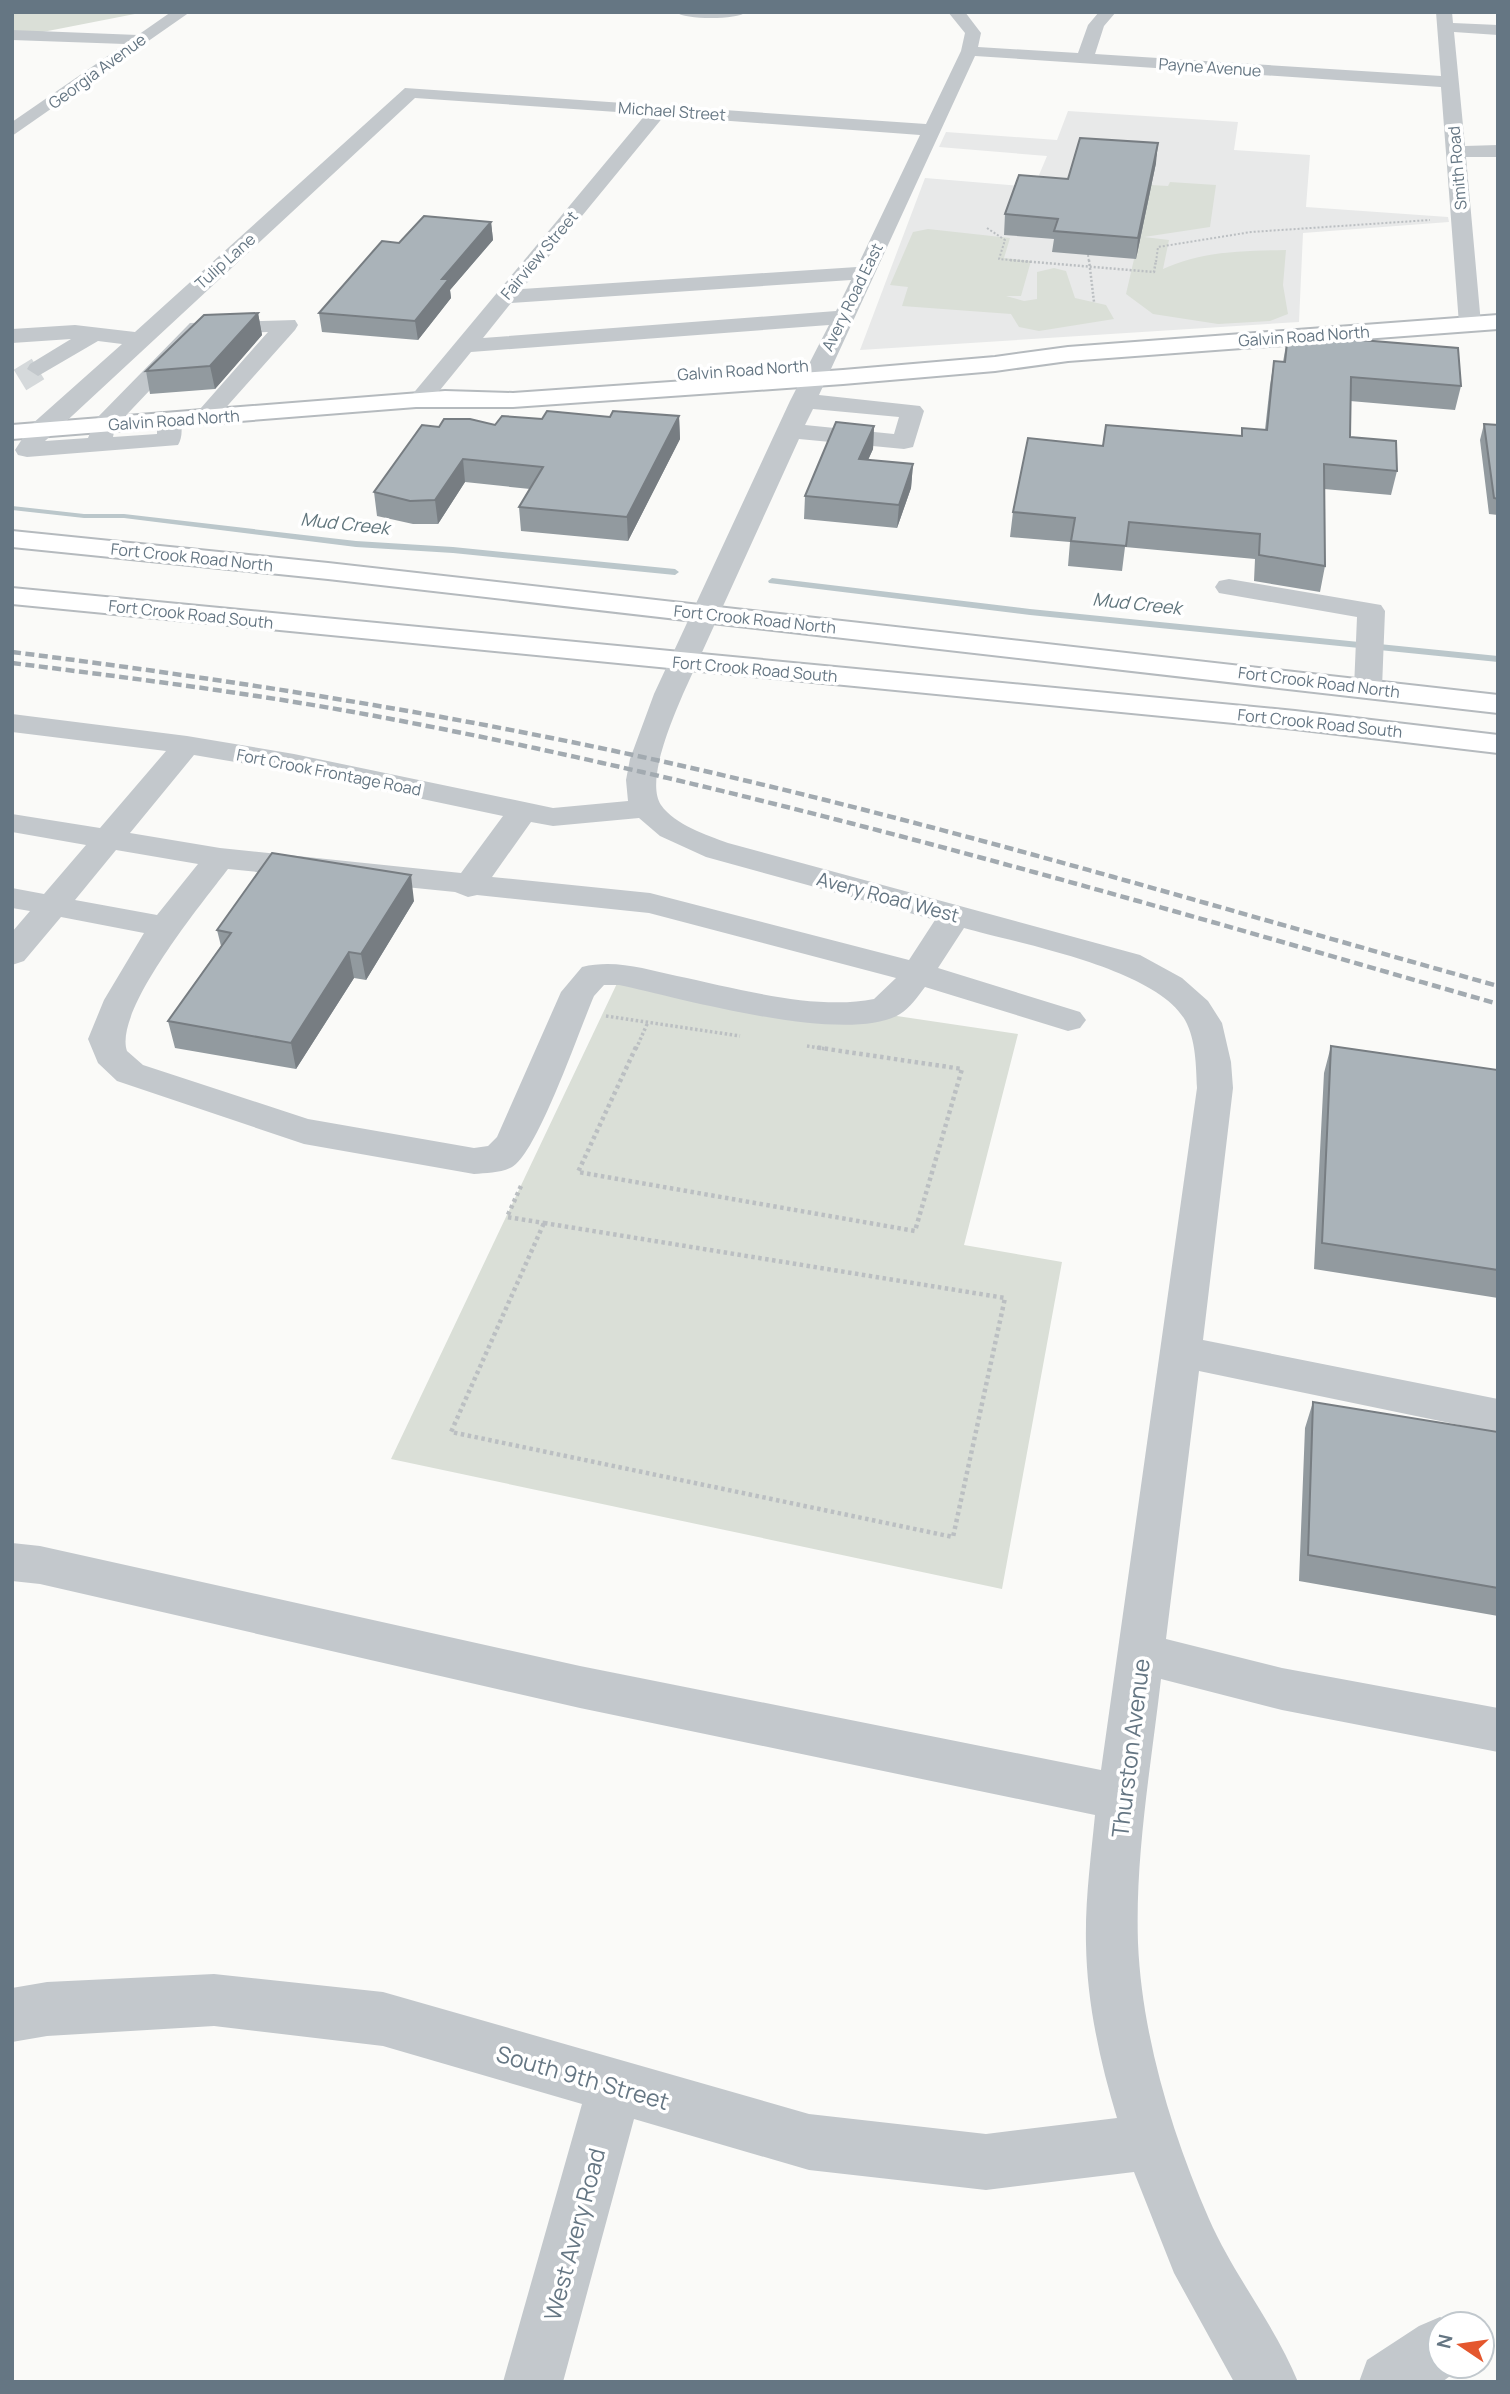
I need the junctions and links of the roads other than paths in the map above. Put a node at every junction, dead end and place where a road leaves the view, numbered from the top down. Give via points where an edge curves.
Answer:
1 (182, 12) edge
2 (684, 12) edge
3 (738, 12) edge
4 (956, 12) edge
5 (1108, 12) edge
6 (1444, 20) edge
7 (1498, 30) edge
8 (12, 35) edge
9 (139, 40) junction
10 (969, 51) junction
11 (1084, 59) junction
12 (1450, 82) junction
13 (411, 92) joint
14 (659, 110) junction
15 (933, 130) junction
16 (12, 131) edge
17 (1498, 151) edge
18 (1456, 152) junction
19 (864, 273) junction
20 (504, 297) junction
21 (843, 317) junction
22 (1498, 322) edge
23 (1470, 324) junction
24 (93, 334) junction
25 (12, 335) tunnel mouth
26 (140, 339) junction
27 (464, 346) junction
28 (38, 369) tunnel mouth
29 (811, 382) junction
30 (419, 401) junction
31 (830, 404) junction
32 (205, 417) junction
33 (169, 420) joint
34 (40, 430) junction
35 (789, 431) junction
36 (12, 432) edge
37 (818, 434) junction
38 (101, 435) junction
39 (12, 538) edge
40 (1229, 587) dead end
41 (12, 596) edge
42 (704, 613) junction
43 (682, 662) junction
44 (1368, 688) junction
45 (1498, 704) edge
46 (12, 723) edge
47 (1498, 744) edge
48 (187, 745) junction
49 (646, 808) junction
50 (522, 812) junction
51 (12, 823) edge
52 (107, 840) junction
53 (220, 858) junction
54 (468, 887) junction
55 (12, 898) edge
56 (52, 906) junction
57 (957, 916) junction
58 (165, 927) junction
59 (12, 954) edge
60 (918, 973) junction
61 (1068, 1020) dead end
62 (1214, 1088) joint
63 (1180, 1351) junction
64 (1498, 1416) edge
65 (12, 1562) edge
66 (1141, 1653) junction
67 (1498, 1730) edge
68 (1122, 1797) junction
69 (12, 2015) edge
70 (615, 2086) junction
71 (1153, 2142) junction
72 (1426, 2357) edge
73 (533, 2382) edge
74 (1268, 2382) edge
75 (1389, 2382) edge

1 - 9 street, Georgia Avenue
2 - 3 street
4 - 10 street via 973,33
5 - 11 street via 1096,25
6 - 7 street
6 - 12 street, Smith Road
8 - 9 street
9 - 16 street, Georgia Avenue
10 - 11 street, Payne Avenue
10 - 15 street, Avery Road East
11 - 12 street, Payne Avenue
12 - 18 street, Smith Road
13 - 14 street, Michael Street
13 - 26 street, Tulip Lane
14 - 15 street, Michael Street
14 - 20 street, Fairview Street
15 - 19 street, Avery Road East
17 - 18 street
18 - 23 street, Smith Road
19 - 20 street
19 - 21 street, Avery Road East
20 - 27 street, Fairview Street
21 - 27 street
21 - 29 street, Avery Road East
22 - 23 main road, Galvin Road North
23 - 29 main road, Galvin Road North via 1068,354
24 - 25 street
24 - 26 street
24 - 28 street
26 - 34 street, Tulip Lane
27 - 30 street, Fairview Street
29 - 30 main road, Galvin Road North via 513,400
29 - 31 street
29 - 35 street, Avery Road East
30 - 32 main road, Galvin Road North
31 - 37 street
31 - 37 street via 912,411 904,442
32 - 33 main road, Galvin Road North
32 - 38 street via 287,325 198,328
33 - 38 street via 169,440
34 - 36 main road
34 - 38 street via 27,450
35 - 37 street
35 - 42 street, Avery Road East
39 - 42 main road, Fort Crook Road North
40 - 44 street via 1371,611
41 - 43 main road, Fort Crook Road South
42 - 43 street, Avery Road East
42 - 44 main road, Fort Crook Road North
43 - 47 main road, Fort Crook Road South via 1267,717
43 - 49 street via 646,758 640,788
44 - 45 main road, Fort Crook Road North
46 - 48 street, Fort Crook Frontage Road
48 - 50 street, Fort Crook Frontage Road
48 - 52 street
49 - 50 street, Fort Crook Frontage Road via 564,817
49 - 57 street, Avery Road West via 670,828 717,850
50 - 54 street
51 - 52 street
52 - 53 street
52 - 56 street
53 - 54 street
53 - 58 street
54 - 60 street via 650,903
55 - 56 street
56 - 58 street
56 - 59 street
57 - 60 street
57 - 62 street, Avery Road West via 1128,963 1184,995 1202,1017 1214,1048
58 - 60 street via 114,1015 106,1038 112,1060 130,1073 304,1131 474,1161 499,1158 513,1144 578,992 594,975 619,974 778,1006 847,1013 887,1007
60 - 61 street
62 - 63 street, Thurston Avenue
63 - 64 street
63 - 66 street, Thurston Avenue
65 - 68 street via 908,1756
66 - 67 street via 1282,1689
66 - 68 street, Thurston Avenue
68 - 71 street, Thurston Avenue via 1113,1960 1126,2053
69 - 70 street, South 9th Street via 214,2000 383,2019
70 - 71 street, South 9th Street via 809,2142 972,2161
70 - 73 street, West Avery Road
71 - 74 street, Thurston Avenue via 1187,2235
72 - 75 street

